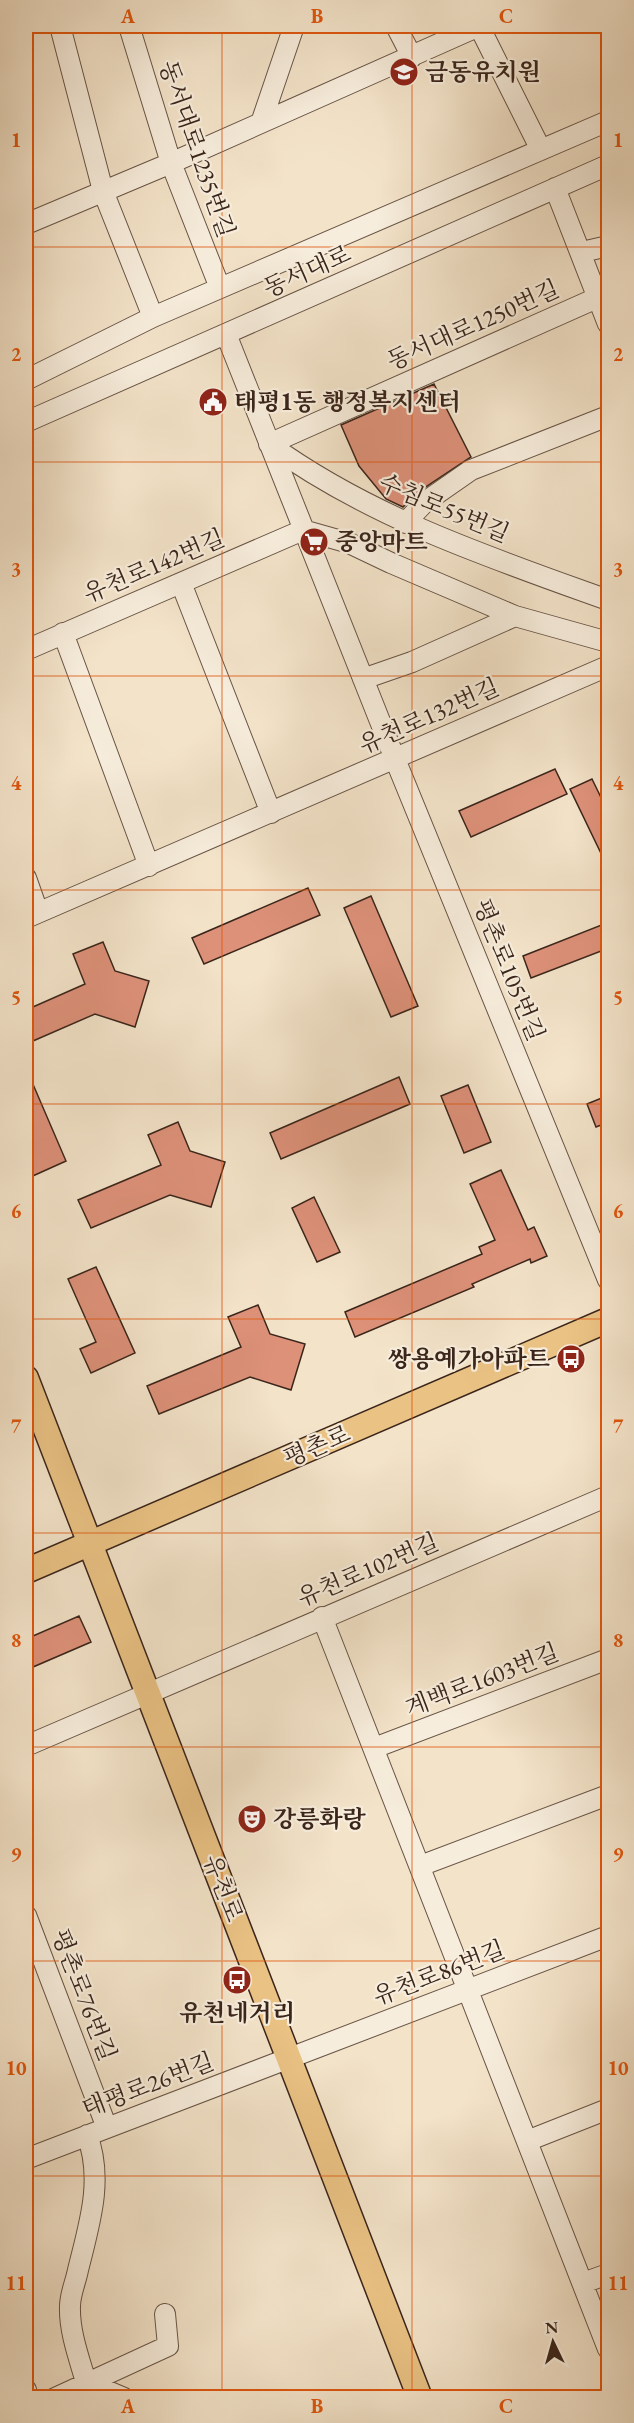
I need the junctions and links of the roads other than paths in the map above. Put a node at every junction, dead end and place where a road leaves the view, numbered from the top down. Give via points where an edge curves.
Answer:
1 (60, 26) edge
2 (129, 26) edge
3 (294, 26) edge
4 (396, 26) edge
5 (479, 26) edge
6 (412, 57) junction
7 (609, 121) edge
8 (261, 123) junction
9 (541, 150) junction
10 (171, 163) junction
11 (609, 165) edge
12 (555, 188) junction
13 (103, 191) junction
14 (26, 224) edge
15 (609, 246) edge
16 (582, 252) junction
17 (220, 288) junction
18 (599, 297) junction
19 (153, 317) junction
20 (609, 324) edge
21 (226, 334) junction
22 (26, 380) edge
23 (609, 416) edge
24 (26, 422) edge
25 (269, 444) junction
26 (405, 523) junction
27 (303, 530) junction
28 (181, 583) junction
29 (609, 600) edge
30 (515, 616) junction
31 (63, 633) junction
32 (609, 642) edge
33 (26, 650) edge
34 (609, 666) edge
35 (363, 680) junction
36 (395, 759) junction
37 (271, 813) junction
38 (149, 866) junction
39 (26, 878) edge
40 (32, 915) edge
41 (609, 1280) edge
42 (609, 1320) edge
43 (26, 1378) edge
44 (608, 1498) edge
45 (90, 1544) junction
46 (26, 1571) edge
47 (322, 1617) junction
48 (609, 1659) edge
49 (147, 1692) junction
50 (26, 1746) edge
51 (374, 1748) junction
52 (609, 1795) edge
53 (420, 1866) junction
54 (26, 1915) edge
55 (609, 1936) edge
56 (468, 1989) junction
57 (289, 2058) junction
58 (609, 2109) edge
59 (107, 2128) junction
60 (87, 2135) junction
61 (527, 2141) junction
62 (26, 2159) edge
63 (609, 2274) edge
64 (583, 2283) junction
65 (165, 2314) dead end
66 (609, 2349) edge
67 (86, 2382) junction
68 (26, 2390) edge
69 (28, 2397) edge
70 (55, 2397) edge
71 (124, 2397) edge
72 (420, 2397) edge

1 - 13 street
2 - 10 street, 동서대로1235번길
3 - 8 street
4 - 6 street
5 - 6 street
5 - 9 street
6 - 8 street
7 - 9 street, 동서대로
8 - 10 street
9 - 17 street, 동서대로
10 - 13 street
10 - 17 street, 동서대로1235번길
11 - 12 street, 동서대로
12 - 16 street, 동서대로1250번길
12 - 21 street, 동서대로
13 - 14 street
13 - 19 street
15 - 16 street
16 - 18 street, 동서대로1250번길
17 - 19 street, 동서대로
18 - 20 street, 동서대로1250번길
18 - 25 street, 동서대로1250번길
19 - 22 street, 동서대로
21 - 24 street, 동서대로
21 - 25 street, 평촌로105번길
23 - 26 street via 471,470 425,502
25 - 26 street, 수침로55번길 via 306,471
25 - 27 street, 평촌로105번길
26 - 29 street, 수침로55번길
27 - 28 street, 유천로142번길
27 - 30 street via 349,543
27 - 35 street, 평촌로105번길
28 - 31 street, 유천로142번길
28 - 37 street
30 - 32 street
30 - 35 street
31 - 33 street, 유천로142번길
31 - 38 street
34 - 36 street, 유천로132번길
35 - 36 street, 평촌로105번길
36 - 37 street, 유천로132번길
36 - 41 street, 평촌로105번길
37 - 38 street, 유천로132번길
38 - 40 street, 유천로132번길
39 - 40 street, 유천로132번길
42 - 45 main road, 평촌로
43 - 45 main road, 유천로
44 - 47 street, 유천로102번길
45 - 46 main road, 평촌로
45 - 49 main road, 유천로
47 - 49 street, 유천로102번길
47 - 51 street
48 - 51 street, 계백로1603번길
49 - 50 street, 유천로102번길
49 - 57 main road, 유천로
51 - 53 street
52 - 53 street
53 - 56 street
54 - 59 street, 평촌로76번길
55 - 56 street, 유천로86번길
56 - 57 street, 유천로86번길
56 - 61 street
57 - 59 street, 태평로26번길
57 - 72 main road, 유천로
58 - 61 street
59 - 60 street, 태평로26번길
60 - 62 street, 태평로26번길
60 - 67 street via 96,2179 70,2305 75,2344
61 - 64 street
63 - 64 street
64 - 66 street
65 - 67 street via 168,2346
67 - 70 street
67 - 71 street
68 - 69 street

